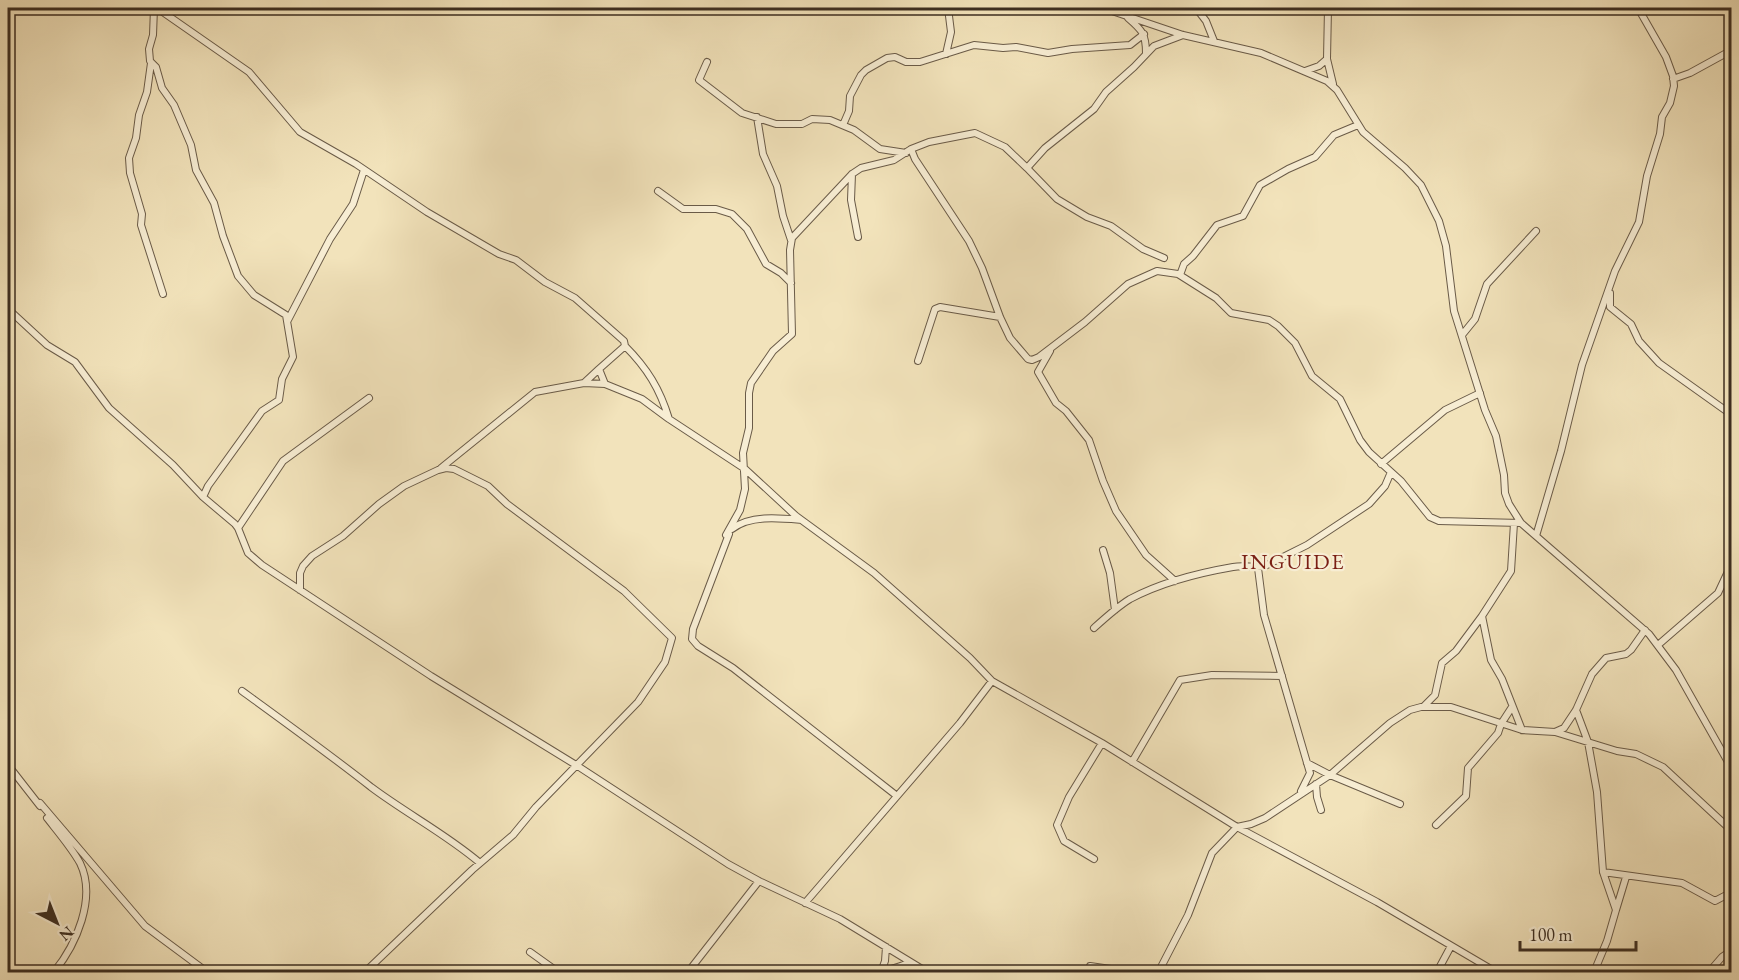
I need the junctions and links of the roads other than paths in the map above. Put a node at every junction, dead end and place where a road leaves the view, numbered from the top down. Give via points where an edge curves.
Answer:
1 (156, 8) edge
2 (948, 8) edge
3 (1103, 8) edge
4 (1196, 8) edge
5 (1328, 8) edge
6 (1638, 8) edge
7 (1127, 17) junction
8 (1144, 34) junction
9 (1183, 35) junction
10 (1214, 41) junction
11 (1731, 50) edge
12 (1146, 52) junction
13 (946, 54) junction
14 (1327, 58) junction
15 (707, 62) dead end
16 (151, 63) junction
17 (1305, 71) junction
18 (1673, 79) junction
19 (1333, 84) junction
20 (757, 117) junction
21 (843, 124) junction
22 (1358, 125) junction
23 (908, 151) junction
24 (1027, 168) junction
25 (364, 170) junction
26 (852, 174) junction
27 (658, 191) dead end
28 (1536, 231) dead end
29 (858, 237) dead end
30 (791, 240) junction
31 (1164, 258) dead end
32 (1180, 275) junction
33 (791, 283) junction
34 (1610, 288) junction
35 (163, 294) dead end
36 (8, 309) edge
37 (1000, 317) junction
38 (288, 320) junction
39 (1462, 334) junction
40 (625, 346) junction
41 (1052, 347) junction
42 (918, 361) dead end
43 (599, 369) junction
44 (584, 383) junction
45 (605, 384) junction
46 (1480, 393) junction
47 (369, 398) dead end
48 (1731, 415) edge
49 (669, 419) junction
50 (1381, 464) junction
51 (745, 469) junction
52 (438, 470) junction
53 (1390, 472) junction
54 (203, 496) junction
55 (801, 520) junction
56 (1518, 523) junction
57 (238, 528) junction
58 (731, 530) junction
59 (1536, 536) junction
60 (1103, 550) dead end
61 (1731, 563) edge
62 (1258, 568) junction
63 (1175, 581) junction
64 (300, 590) junction
65 (1115, 610) junction
66 (1482, 616) junction
67 (1094, 628) dead end
68 (1645, 630) junction
69 (1658, 645) junction
70 (1282, 676) junction
71 (992, 681) junction
72 (242, 691) dead end
73 (1421, 707) junction
74 (1512, 707) junction
75 (1576, 710) junction
76 (1501, 724) junction
77 (1522, 730) junction
78 (1555, 732) junction
79 (1588, 742) junction
80 (1102, 743) junction
81 (1132, 762) junction
82 (1308, 763) junction
83 (8, 765) edge
84 (576, 765) junction
85 (1731, 769) edge
86 (1330, 775) junction
87 (1316, 784) junction
88 (897, 796) junction
89 (1297, 796) junction
90 (40, 803) junction
91 (1400, 804) dead end
92 (1321, 810) dead end
93 (1436, 825) dead end
94 (1237, 826) junction
95 (1731, 831) edge
96 (1094, 859) dead end
97 (480, 863) junction
98 (1603, 872) junction
99 (1626, 877) junction
100 (759, 881) junction
101 (1731, 892) edge
102 (805, 903) junction
103 (1616, 910) junction
104 (1451, 946) junction
105 (886, 947) junction
106 (1731, 951) edge
107 (530, 952) dead end
108 (909, 962) junction
109 (1090, 966) dead end
110 (54, 972) edge
111 (207, 972) edge
112 (365, 972) edge
113 (558, 972) edge
114 (688, 972) edge
115 (882, 972) edge
116 (927, 972) edge
117 (1131, 972) edge
118 (1152, 972) edge
119 (1437, 972) edge
120 (1496, 972) edge
121 (1594, 972) edge
122 (1709, 972) edge

1 - 16 street via 149,49
1 - 25 street via 249,72 300,132
2 - 13 street via 951,32
3 - 7 street
4 - 10 street
5 - 14 street
6 - 18 street via 1666,57
7 - 8 street
7 - 9 street
8 - 12 street
8 - 13 street via 1130,45 1047,53 974,45
9 - 10 street
9 - 12 street
10 - 17 street via 1261,53
11 - 18 street
12 - 24 street via 1094,109
13 - 21 street via 920,63 892,57 866,70 850,96
14 - 17 street
14 - 19 street
15 - 20 street via 699,78 701,82 737,111
16 - 35 street via 129,158 141,225
16 - 38 street via 191,145 195,170 214,203 240,279 254,295 284,312
17 - 19 street
18 - 34 street via 1639,222
19 - 22 street
20 - 21 street via 777,124 802,124 816,119
20 - 30 street via 763,154 777,186
21 - 23 street via 878,148
22 - 32 street via 1334,135 1315,157 1260,185 1243,216 1217,225 1184,264
22 - 39 street via 1414,177 1429,199 1446,246 1450,289
23 - 24 street via 942,138 978,133 1005,147
23 - 26 street
23 - 37 street via 969,242
24 - 31 street via 1057,199
25 - 38 street via 352,204
25 - 40 street via 427,212 516,260 575,298
26 - 29 street via 851,200
26 - 30 street
27 - 33 street via 683,209 716,209 732,214 747,229 766,264
28 - 39 street via 1486,284 1475,319
30 - 33 street
32 - 41 street via 1157,271 1128,284
32 - 50 street via 1216,298 1231,313 1275,322 1295,343 1308,372 1340,399 1360,440
33 - 51 street via 792,334 773,351 750,388
34 - 48 street via 1610,307 1631,324 1639,341 1659,363
34 - 59 street via 1582,365
36 - 54 street via 47,345 75,362 110,408
37 - 41 street via 1010,338 1028,359 1034,360
37 - 42 street via 935,309
38 - 54 street via 292,357 282,379 279,399 262,411
39 - 46 street
40 - 43 street
40 - 49 street via 661,393
41 - 63 street via 1038,372 1056,403 1089,440 1116,511 1146,555
43 - 44 street
43 - 45 street
44 - 45 street
44 - 52 street via 535,392
45 - 49 street via 642,399
46 - 50 street via 1445,410
46 - 56 street via 1499,451 1505,493
47 - 57 street via 283,461
49 - 51 street
50 - 53 street
51 - 55 street
51 - 58 street via 740,510 726,535
52 - 64 street via 404,486 312,556 300,573
52 - 84 street via 453,469 491,488 624,591 672,639 665,662 643,696
53 - 56 street via 1435,519
53 - 62 street via 1385,486 1368,504 1306,546
54 - 57 street
55 - 58 street via 750,520
55 - 71 street via 874,573
56 - 59 street
56 - 66 street via 1511,571
57 - 64 street via 248,553
58 - 88 street via 692,639
59 - 68 street
60 - 65 street
61 - 69 street via 1718,592
62 - 63 street via 1242,566
62 - 70 street via 1263,615
63 - 65 street
64 - 84 street
65 - 67 street
66 - 73 street via 1463,643 1442,663 1435,695
66 - 74 street via 1491,660
68 - 69 street
68 - 75 street via 1631,650 1606,658 1592,674
69 - 85 street via 1694,699
70 - 81 street via 1212,675 1180,680
70 - 82 street
71 - 80 street
71 - 88 street
72 - 97 street
73 - 76 street via 1451,707
73 - 86 street via 1390,723
74 - 76 street
74 - 77 street
75 - 78 street via 1564,728
75 - 79 street
76 - 77 street
76 - 93 street via 1498,734 1468,768 1466,796
77 - 78 street
78 - 79 street
79 - 95 street via 1636,754 1663,766
79 - 98 street via 1597,792
80 - 81 street
80 - 96 street via 1057,825 1064,841
81 - 94 street
82 - 86 street
82 - 89 street via 1308,780
83 - 90 street
84 - 97 street via 513,835
84 - 100 street
86 - 87 street
86 - 91 street
87 - 89 street
87 - 92 street
88 - 102 street
89 - 94 street via 1265,818
90 - 110 street via 80,864 85,885 85,910
90 - 111 street via 145,926
94 - 104 street
94 - 118 street via 1212,853 1188,915 1160,969
97 - 112 street
98 - 99 street
98 - 103 street
99 - 101 street via 1682,883 1715,901
99 - 103 street
100 - 102 street
100 - 114 street
102 - 105 street
103 - 121 street
104 - 119 street
104 - 120 street
105 - 108 street
105 - 115 street
106 - 122 street
107 - 113 street
108 - 115 street
108 - 116 street
109 - 117 street

